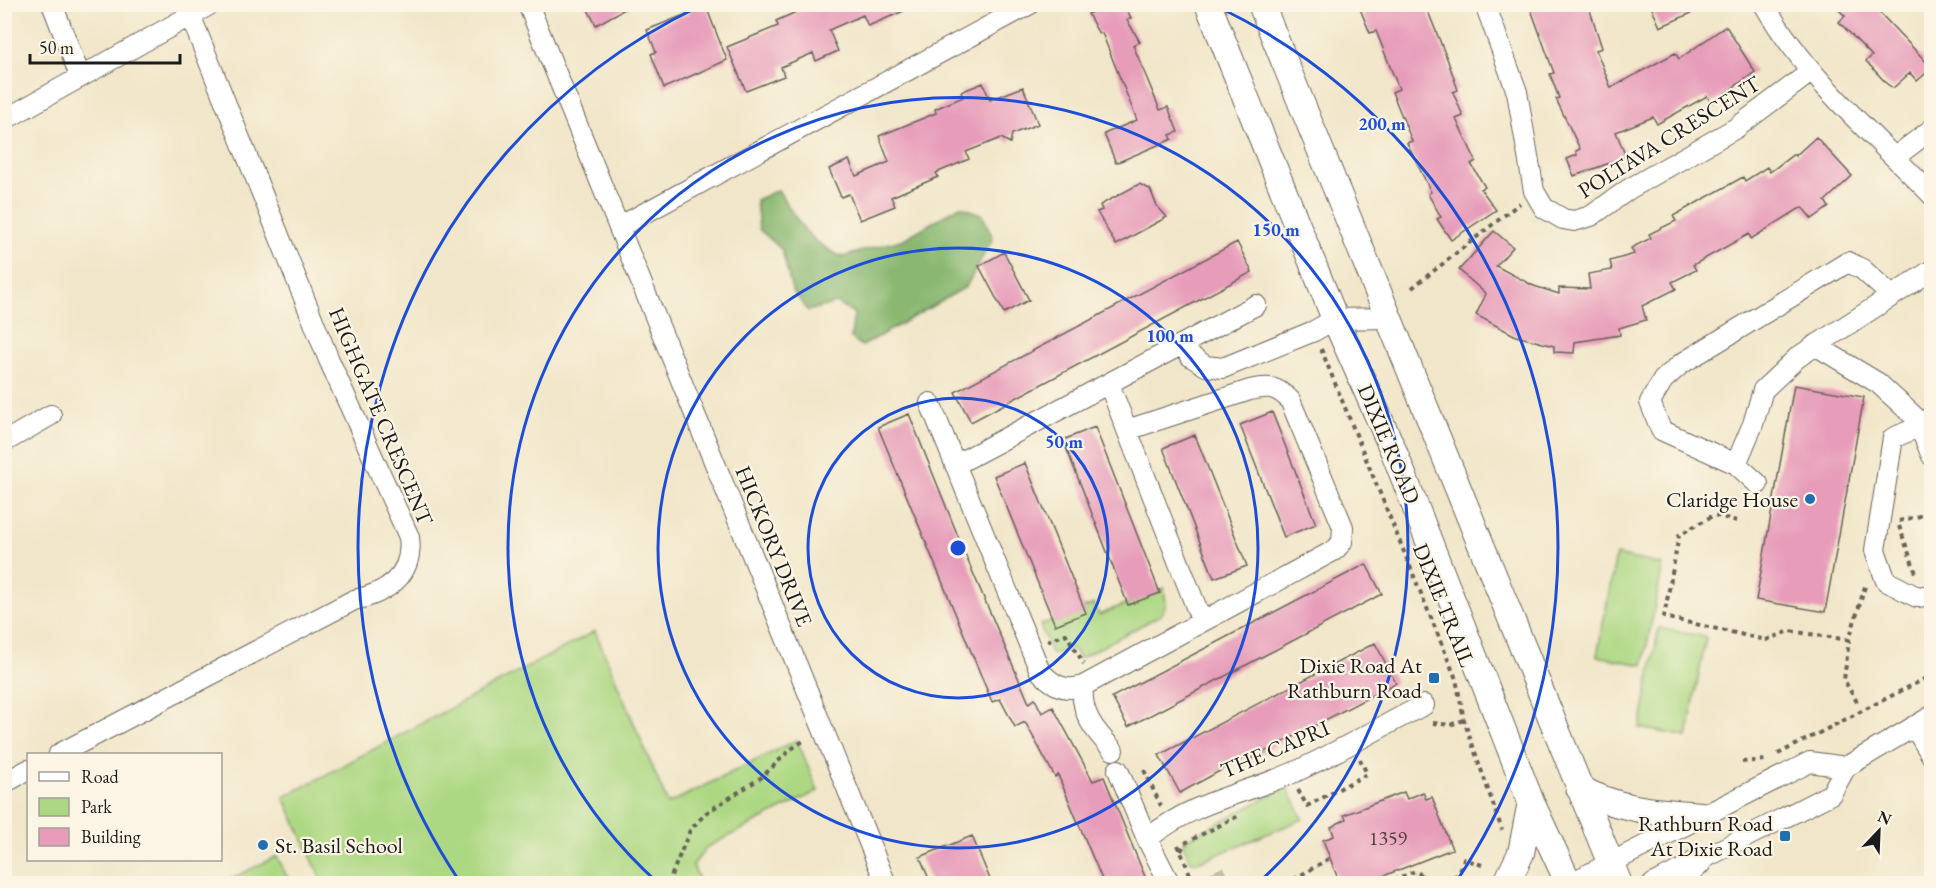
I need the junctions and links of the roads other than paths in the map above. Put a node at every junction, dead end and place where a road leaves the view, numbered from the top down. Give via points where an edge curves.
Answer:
1 (52, 4) edge
2 (211, 4) edge
3 (528, 4) edge
4 (1030, 4) edge
5 (1208, 4) edge
6 (1261, 4) edge
7 (1485, 4) edge
8 (1764, 4) edge
9 (191, 17) junction
10 (1812, 71) junction
11 (80, 76) junction
12 (4, 120) edge
13 (1932, 129) edge
14 (1895, 157) junction
15 (1932, 195) edge
16 (619, 227) junction
17 (1932, 270) edge
18 (1892, 296) junction
19 (1256, 305) dead end
20 (1387, 318) junction
21 (1325, 325) junction
22 (1183, 344) junction
23 (1815, 345) junction
24 (1109, 384) junction
25 (930, 403) dead end
26 (51, 415) dead end
27 (1926, 423) edge
28 (1127, 430) junction
29 (4, 442) edge
30 (1932, 456) edge
31 (1736, 464) junction
32 (955, 465) junction
33 (1758, 484) dead end
34 (1928, 596) edge
35 (1202, 622) junction
36 (1081, 682) junction
37 (1424, 705) dead end
38 (1932, 716) edge
39 (1914, 726) junction
40 (1113, 750) dead end
41 (61, 753) edge
42 (1932, 756) edge
43 (1846, 767) junction
44 (1118, 770) dead end
45 (27, 771) edge
46 (4, 783) edge
47 (1579, 788) junction
48 (1531, 802) junction
49 (1702, 815) junction
50 (1147, 839) junction
51 (1698, 862) junction
52 (1615, 873) edge
53 (886, 884) edge
54 (1170, 884) edge
55 (1506, 884) edge
56 (1569, 884) edge
57 (1653, 884) edge
58 (1676, 884) edge

1 - 11 street
2 - 9 street
3 - 16 street, HICKORY DRIVE
4 - 16 street
5 - 21 main road, DIXIE ROAD
6 - 20 main road, DIXIE ROAD
7 - 10 street, POLTAVA CRESCENT via 1517,92 1534,191 1552,215 1569,220 1585,218 1736,129
8 - 10 street via 1791,47
9 - 11 street
9 - 41 street, HIGHGATE CRESCENT via 329,360 409,537 411,553 407,566 392,585 354,600
10 - 14 street
11 - 12 street
13 - 14 street
14 - 15 street
16 - 53 street, HICKORY DRIVE
17 - 18 street
18 - 23 street
18 - 31 street via 1862,268 1848,262 1681,364 1663,380 1650,402 1661,430
19 - 22 street
20 - 21 street
20 - 47 main road, DIXIE ROAD
21 - 22 street via 1223,368 1206,366 1190,356
21 - 48 main road, DIXIE ROAD via 1394,452
22 - 24 street
23 - 27 street via 1878,382
23 - 31 street via 1763,390
24 - 28 street
24 - 32 street
25 - 32 street
26 - 29 street
27 - 30 street
27 - 34 street via 1893,438 1875,550 1886,581 1917,597
28 - 35 street
28 - 35 street via 1250,390 1278,388 1290,400 1342,527 1342,542 1335,550
31 - 33 street
32 - 36 street via 1040,671 1052,684
35 - 36 street
36 - 40 street via 1090,725
37 - 50 street, THE CAPRI via 1296,771 1201,804
38 - 39 street
39 - 42 street
39 - 43 street
43 - 49 street via 1810,762
43 - 51 street via 1831,794
44 - 50 street
45 - 46 street
47 - 49 main road via 1622,807
47 - 52 main road, DIXIE ROAD
48 - 55 main road via 1521,853
48 - 56 main road, DIXIE ROAD
49 - 52 street
50 - 54 street
51 - 57 street
51 - 58 main road
52 - 56 street

